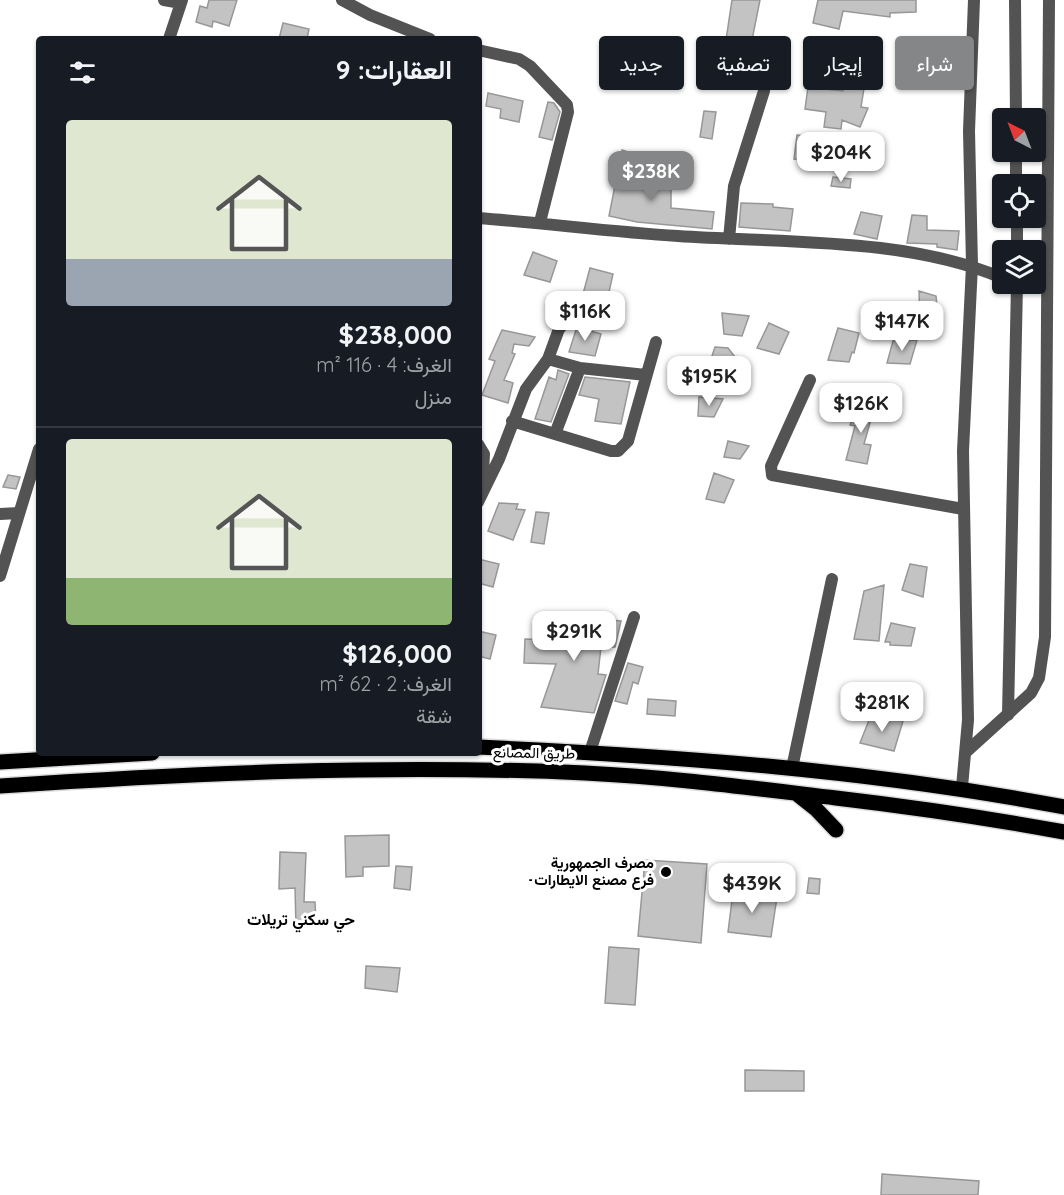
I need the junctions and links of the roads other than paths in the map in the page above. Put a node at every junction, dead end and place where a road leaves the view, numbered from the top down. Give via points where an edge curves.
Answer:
1 (165, 0) edge
2 (342, 0) edge
3 (974, 0) edge
4 (1015, 0) edge
5 (1048, 0) edge
6 (182, 2) edge
7 (170, 36) edge
8 (422, 36) edge
9 (482, 51) edge
10 (764, 91) dead end
11 (1016, 108) edge
12 (482, 218) edge
13 (540, 222) junction
14 (729, 239) junction
15 (1042, 240) edge
16 (972, 265) junction
17 (992, 274) edge
18 (1018, 294) edge
19 (1041, 294) edge
20 (579, 316) dead end
21 (656, 342) dead end
22 (548, 359) junction
23 (580, 368) junction
24 (646, 375) junction
25 (810, 380) dead end
26 (512, 421) junction
27 (555, 434) junction
28 (482, 451) edge
29 (36, 459) edge
30 (482, 476) edge
31 (482, 495) edge
32 (963, 509) junction
33 (19, 513) junction
34 (0, 514) edge
35 (0, 576) edge
36 (832, 579) dead end
37 (634, 617) dead end
38 (1008, 715) junction
39 (482, 747) edge
40 (590, 752) junction
41 (966, 752) junction
42 (80, 756) edge
43 (0, 762) edge
44 (792, 768) junction
45 (0, 786) edge
46 (962, 787) junction
47 (795, 793) junction
48 (1064, 807) edge
49 (836, 830) dead end
50 (1064, 832) edge

1 - 6 street
2 - 8 street
3 - 16 street via 969,131
4 - 11 street
5 - 15 street
6 - 7 street
9 - 13 street via 519,59 530,66 567,105 555,172
10 - 14 street via 734,186
12 - 13 street
13 - 14 street
14 - 16 street via 836,244
16 - 17 street
16 - 32 street
18 - 38 street
19 - 38 street via 1045,637 1039,678
20 - 22 street via 559,329
21 - 24 street
22 - 23 street
22 - 26 street via 526,389
23 - 24 street
23 - 27 street
24 - 27 street via 628,441 618,450
25 - 32 street via 771,466 771,475
26 - 27 street
26 - 31 street
28 - 30 street
29 - 33 street
32 - 41 street
33 - 34 street
33 - 35 street
36 - 44 street
37 - 40 street
38 - 41 street
39 - 40 main road, طريق المصانع
40 - 44 main road, طريق المصانع
41 - 46 street
42 - 43 main road
44 - 46 main road, طريق المصانع
45 - 47 main road, طريق المصانع via 139,776 471,770 586,773 734,784
46 - 48 main road, طريق المصانع
47 - 49 main road
47 - 50 main road, طريق المصانع via 961,813

